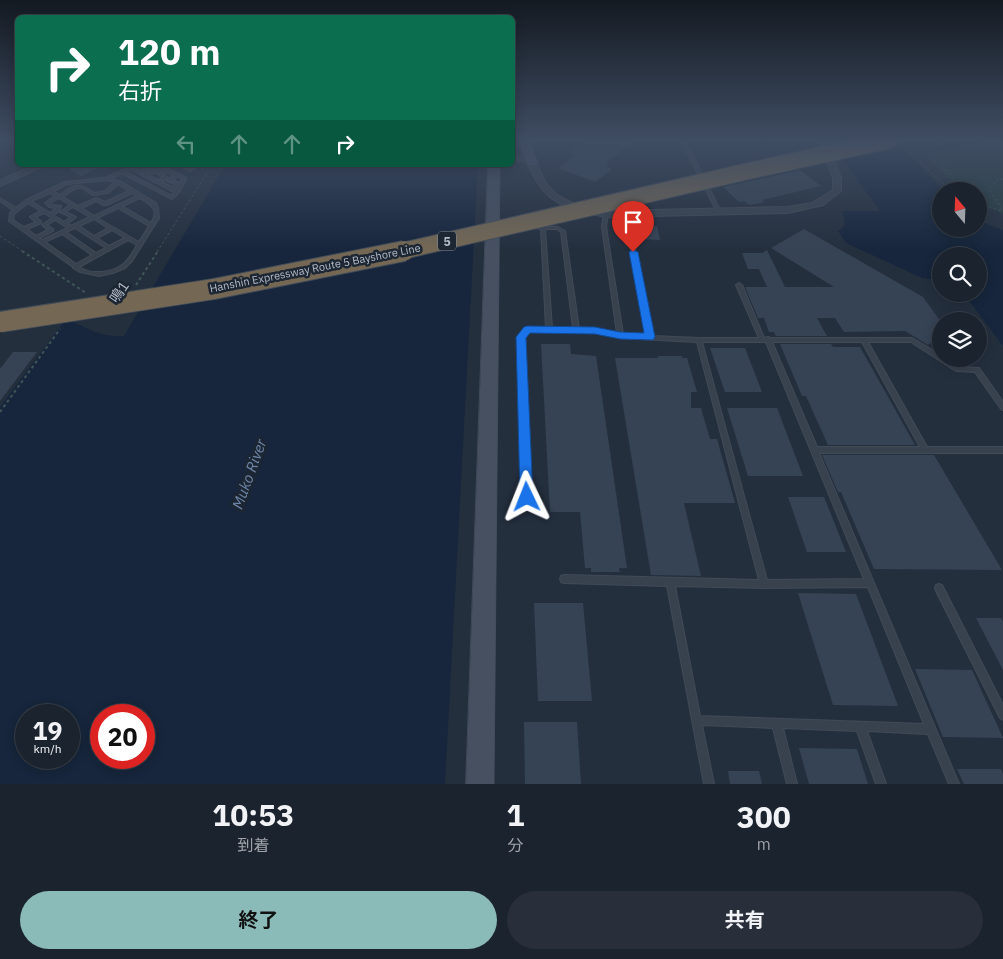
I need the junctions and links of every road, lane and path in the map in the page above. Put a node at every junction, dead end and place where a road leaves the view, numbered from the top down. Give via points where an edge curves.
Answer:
1 (15, 177) edge
2 (112, 177) edge
3 (132, 177) edge
4 (148, 177) edge
5 (164, 177) edge
6 (174, 177) edge
7 (179, 177) edge
8 (205, 177) edge
9 (494, 177) edge
10 (538, 177) edge
11 (676, 177) edge
12 (701, 177) edge
13 (720, 177) edge
14 (836, 177) edge
15 (151, 178) junction
16 (106, 179) junction
17 (1003, 179) edge
18 (118, 182) junction
19 (142, 182) junction
20 (158, 182) junction
21 (0, 183) edge
22 (170, 189) junction
23 (50, 191) junction
24 (132, 191) junction
25 (177, 192) junction
26 (140, 196) junction
27 (60, 197) junction
28 (0, 199) edge
29 (28, 201) junction
30 (76, 206) junction
31 (118, 206) junction
32 (988, 207) edge
33 (15, 209) junction
34 (44, 211) junction
35 (1003, 211) edge
36 (719, 212) junction
37 (606, 214) junction
38 (626, 214) junction
39 (50, 215) junction
40 (94, 217) junction
41 (56, 218) junction
42 (64, 224) junction
43 (152, 226) junction
44 (74, 227) junction
45 (544, 227) junction
46 (112, 228) junction
47 (527, 228) dead end
48 (24, 230) junction
49 (92, 230) dead end
50 (62, 232) junction
51 (86, 232) junction
52 (0, 236) edge
53 (35, 238) junction
54 (94, 238) junction
55 (128, 238) junction
56 (107, 240) dead end
57 (41, 242) junction
58 (101, 243) junction
59 (140, 245) junction
60 (109, 248) junction
61 (95, 256) junction
62 (75, 266) junction
63 (740, 284) dead end
64 (134, 288) dead end
65 (91, 296) dead end
66 (0, 309) edge
67 (0, 322) edge
68 (64, 323) dead end
69 (549, 330) junction
70 (576, 330) junction
71 (620, 336) junction
72 (650, 337) junction
73 (765, 339) junction
74 (699, 340) junction
75 (864, 340) junction
76 (932, 353) edge
77 (955, 367) edge
78 (1003, 407) edge
79 (0, 412) edge
80 (814, 450) junction
81 (925, 450) junction
82 (1003, 450) edge
83 (527, 497) dead end
84 (564, 579) dead end
85 (670, 582) junction
86 (868, 583) junction
87 (764, 584) junction
88 (939, 588) dead end
89 (1003, 715) edge
90 (696, 720) junction
91 (777, 723) junction
92 (860, 726) junction
93 (931, 729) junction
94 (480, 784) edge
95 (709, 784) edge
96 (792, 784) edge
97 (881, 784) edge
98 (954, 784) edge

1 - 21 street
2 - 16 lane
3 - 19 lane
4 - 15 lane
5 - 20 lane via 166,178
6 - 22 lane via 169,180 179,183
7 - 25 lane via 184,180
8 - 64 path, 鳴1
9 - 94 street
10 - 37 street via 554,196 578,210
11 - 66 highway, Hanshin Expressway Route 5 Bayshore Line / 5 via 343,252 154,286
12 - 36 lane
13 - 67 highway, Hanshin Expressway Route 5 Bayshore Line / 5, bridge via 340,265
14 - 36 street via 837,191 826,202 811,207
15 - 19 lane
15 - 20 lane
16 - 18 lane
16 - 23 lane via 76,181
17 - 35 path via 998,179 989,189
18 - 24 lane
18 - 27 lane via 104,193 93,194 86,188 75,188
19 - 25 lane via 172,198
20 - 22 lane
22 - 25 lane
23 - 27 lane
23 - 29 lane
24 - 26 lane
24 - 30 lane via 105,204 96,199
26 - 31 lane
26 - 43 lane via 156,208 157,218
27 - 30 lane
27 - 39 lane via 47,203 59,207
28 - 33 lane
29 - 33 lane
29 - 34 lane
30 - 40 lane
30 - 42 lane via 62,212 74,217
31 - 40 lane
31 - 43 lane
32 - 35 path
33 - 48 lane via 11,220
34 - 39 lane
34 - 48 lane via 32,217 38,222
36 - 38 street
37 - 38 street
37 - 71 lane via 604,227
38 - 72 lane
39 - 41 lane
40 - 44 lane
40 - 46 lane
41 - 42 lane
41 - 53 lane via 44,225 51,230
42 - 44 lane
43 - 59 lane
44 - 50 lane
44 - 51 lane
45 - 47 lane
45 - 69 lane
45 - 70 lane via 563,231
46 - 54 lane
46 - 55 lane
48 - 53 lane
49 - 51 lane
50 - 57 lane
50 - 61 lane
51 - 54 lane
52 - 65 path, 鳴1
53 - 57 lane
54 - 58 lane
55 - 59 lane
55 - 60 lane
56 - 58 lane
57 - 62 lane
58 - 60 lane
59 - 62 lane via 126,263 111,272 82,272
60 - 61 lane
61 - 62 lane
63 - 73 lane
68 - 79 path
69 - 70 lane
69 - 83 lane via 527,330 521,337
70 - 71 lane
71 - 72 lane
72 - 74 lane
73 - 74 lane
73 - 75 lane
73 - 80 lane
74 - 87 lane
75 - 76 lane via 912,340
75 - 81 lane
77 - 78 lane via 977,370
80 - 81 lane
80 - 86 lane
81 - 82 lane
84 - 85 lane
85 - 87 lane
85 - 90 lane
86 - 87 lane
86 - 93 lane
88 - 89 lane
90 - 91 lane
90 - 95 lane
91 - 92 lane
91 - 96 lane
92 - 93 lane
92 - 97 lane
93 - 98 lane

